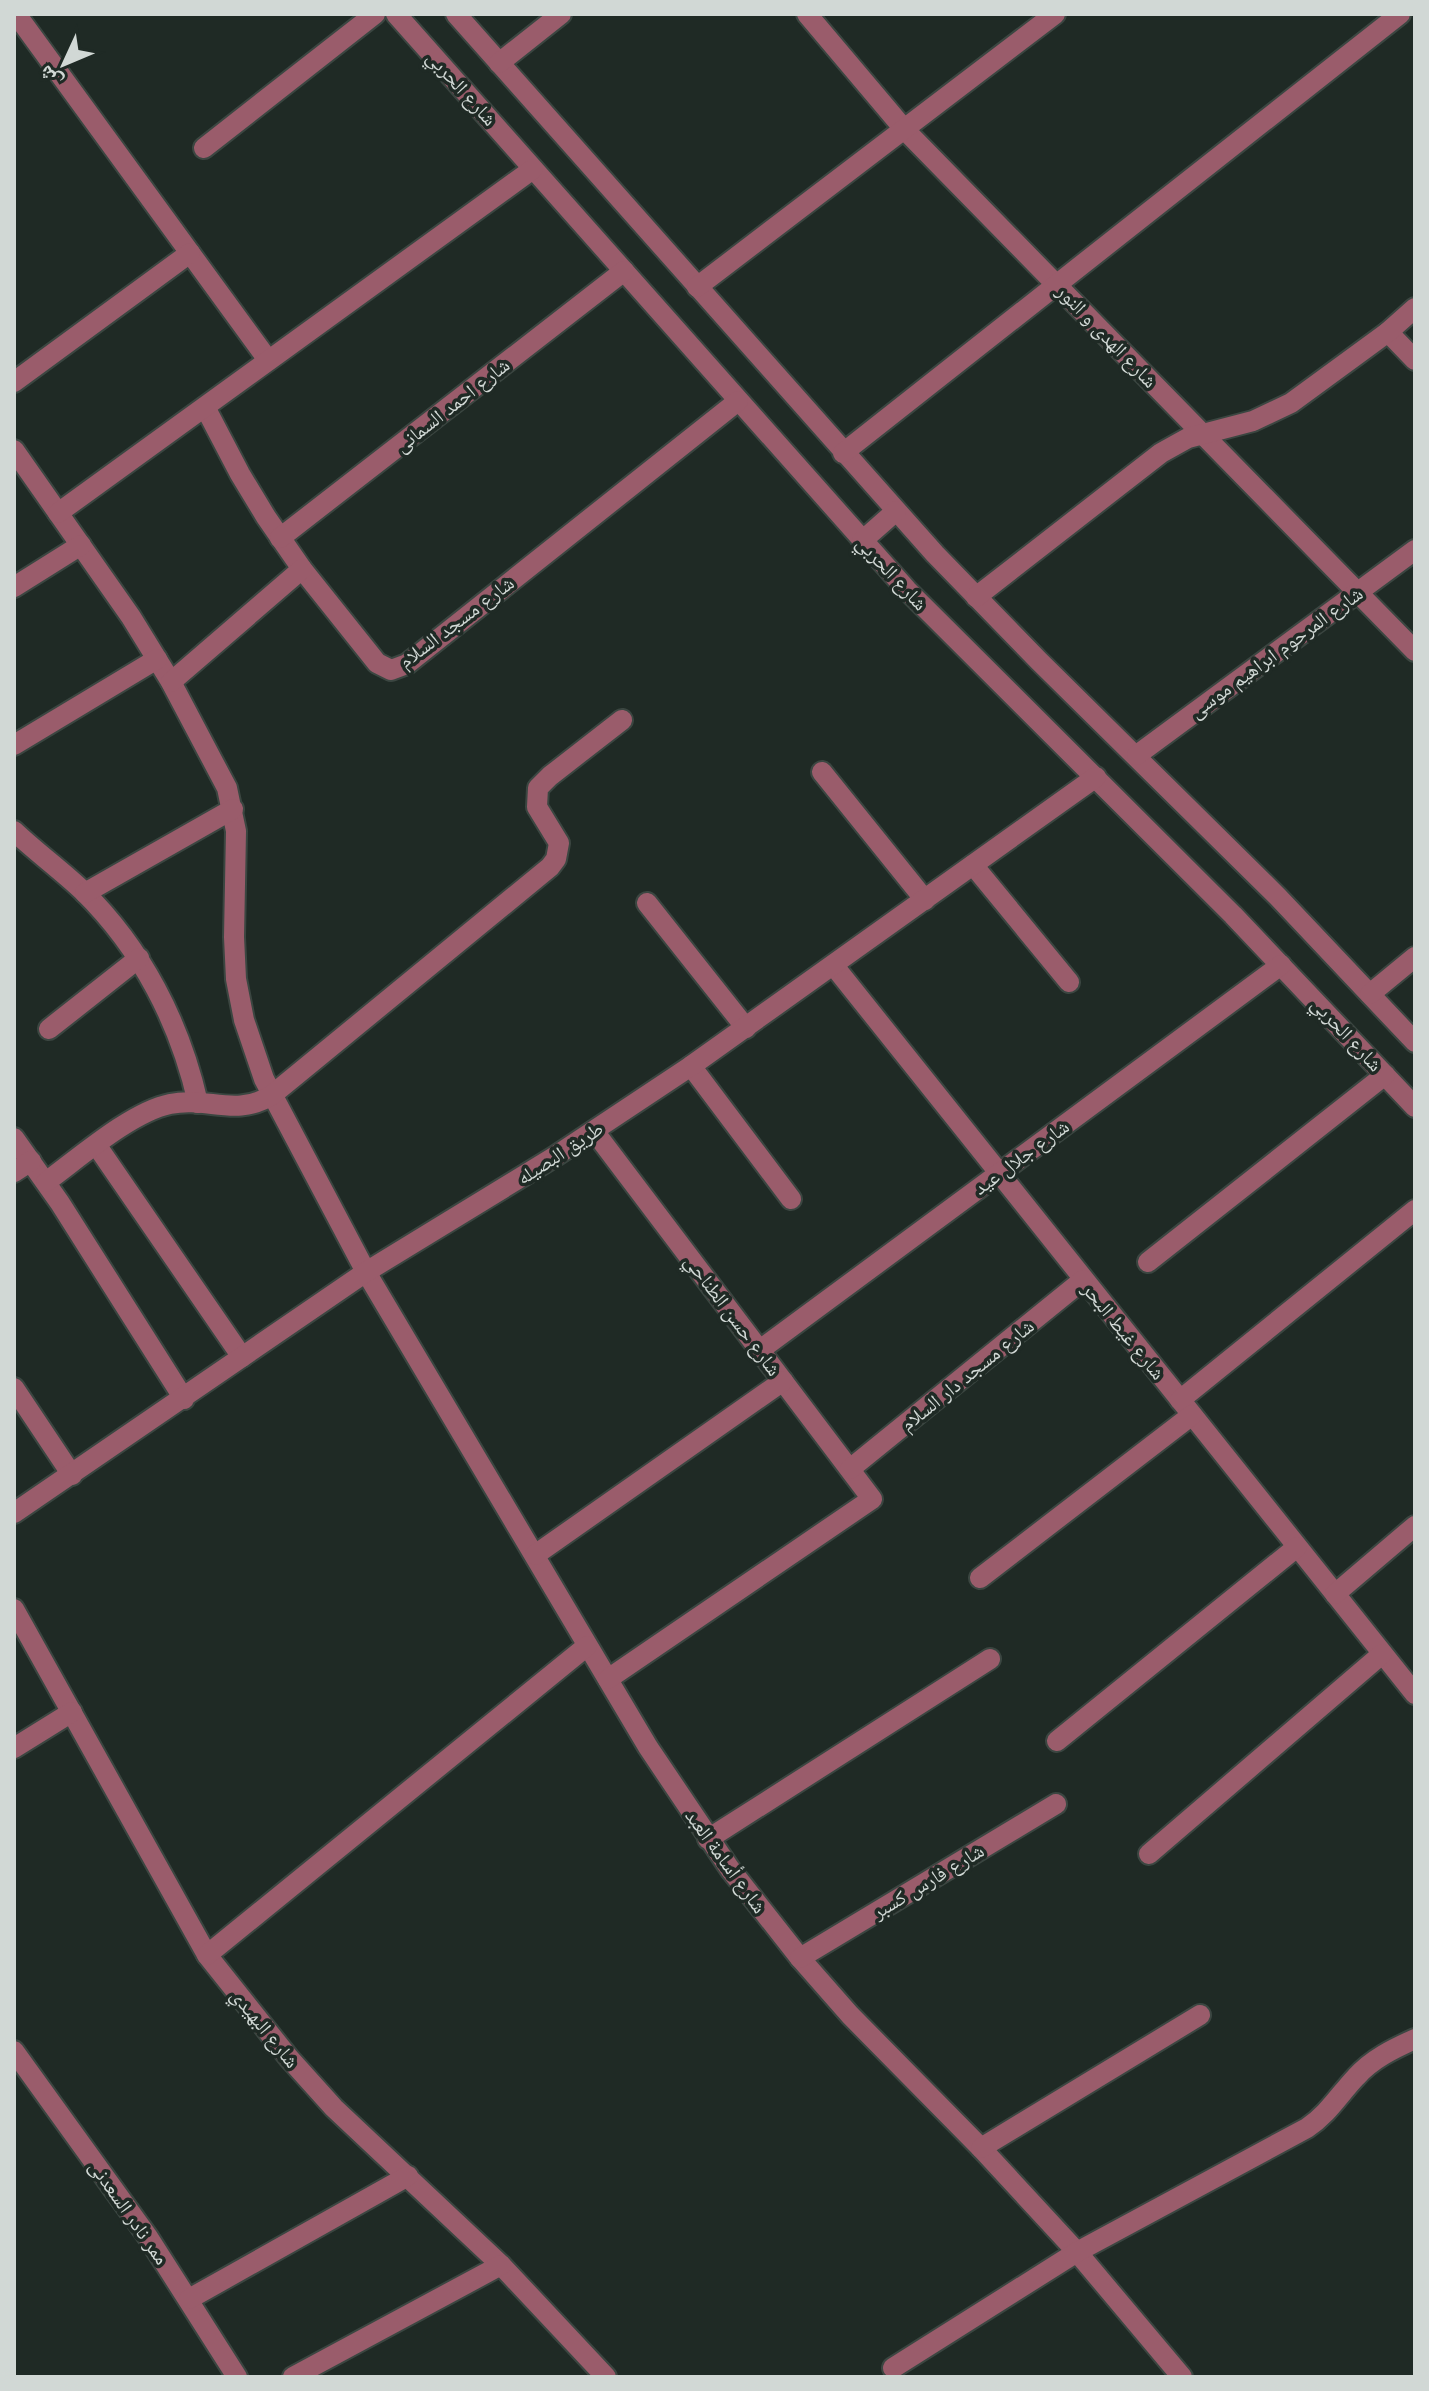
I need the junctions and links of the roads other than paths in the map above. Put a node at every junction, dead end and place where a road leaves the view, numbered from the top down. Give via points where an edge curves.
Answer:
1 (16, 14) edge
2 (375, 14) edge
3 (396, 14) edge
4 (456, 14) edge
5 (561, 14) edge
6 (807, 14) edge
7 (1055, 14) edge
8 (1400, 14) edge
9 (499, 63) junction
10 (904, 129) junction
11 (204, 148) dead end
12 (533, 169) junction
13 (190, 253) junction
14 (624, 271) junction
15 (1057, 285) junction
16 (697, 287) junction
17 (1415, 308) edge
18 (1388, 332) junction
19 (268, 360) junction
20 (1415, 360) edge
21 (14, 382) edge
22 (738, 401) junction
23 (205, 407) junction
24 (1202, 433) junction
25 (14, 450) edge
26 (843, 453) junction
27 (896, 511) junction
28 (58, 513) junction
29 (280, 538) junction
30 (862, 541) junction
31 (81, 545) junction
32 (1415, 550) edge
33 (302, 569) junction
34 (14, 587) edge
35 (1357, 592) junction
36 (976, 597) junction
37 (1415, 651) edge
38 (157, 659) junction
39 (171, 682) junction
40 (622, 720) dead end
41 (14, 745) edge
42 (1137, 755) junction
43 (822, 772) dead end
44 (1096, 777) junction
45 (233, 809) junction
46 (18, 841) edge
47 (973, 865) junction
48 (85, 893) junction
49 (925, 900) junction
50 (647, 903) dead end
51 (1415, 957) edge
52 (139, 958) junction
53 (1281, 965) junction
54 (834, 966) junction
55 (1069, 982) dead end
56 (1370, 994) junction
57 (746, 1028) junction
58 (49, 1029) dead end
59 (1415, 1042) edge
60 (691, 1066) junction
61 (1385, 1075) junction
62 (272, 1095) junction
63 (198, 1103) junction
64 (1415, 1107) edge
65 (594, 1131) junction
66 (14, 1138) edge
67 (97, 1146) junction
68 (22, 1166) edge
69 (999, 1174) junction
70 (46, 1182) junction
71 (791, 1199) dead end
72 (1415, 1210) edge
73 (1148, 1262) dead end
74 (366, 1272) junction
75 (1083, 1280) junction
76 (760, 1350) junction
77 (242, 1357) junction
78 (783, 1381) junction
79 (14, 1388) edge
80 (184, 1399) junction
81 (1186, 1408) junction
82 (850, 1469) junction
83 (72, 1475) junction
84 (14, 1513) edge
85 (1415, 1526) edge
86 (1297, 1547) junction
87 (535, 1555) junction
88 (980, 1578) dead end
89 (1335, 1594) junction
90 (14, 1609) edge
91 (587, 1646) junction
92 (1382, 1654) junction
93 (990, 1659) dead end
94 (608, 1679) junction
95 (1415, 1694) edge
96 (72, 1712) junction
97 (1057, 1741) dead end
98 (14, 1748) edge
99 (1056, 1804) dead end
100 (708, 1839) junction
101 (1149, 1854) dead end
102 (207, 1955) junction
103 (800, 1958) junction
104 (1200, 2015) dead end
105 (1415, 2039) edge
106 (14, 2051) edge
107 (981, 2148) junction
108 (408, 2176) junction
109 (1077, 2252) junction
110 (501, 2265) junction
111 (189, 2299) junction
112 (893, 2368) dead end
113 (597, 2374) edge
114 (237, 2377) edge
115 (293, 2377) edge
116 (1182, 2377) edge

1 - 13 street
2 - 11 street
3 - 12 street, شارع الحربي
4 - 9 street
5 - 9 street
6 - 10 street, شارع الهدى و النور
7 - 10 street
8 - 15 street
9 - 16 street
10 - 15 street, شارع الهدى و النور
10 - 16 street
12 - 14 street, شارع الحربي
12 - 19 street
13 - 19 street
13 - 21 street
14 - 22 street, شارع الحربي
14 - 29 street, شارع احمد السمانى
15 - 24 street, شارع الهدى و النور
15 - 26 street
16 - 26 street
17 - 18 street
18 - 20 street
18 - 24 street via 1279,410
19 - 23 street
22 - 30 street, شارع الحربي
22 - 33 street, شارع مسجد السلام via 402,667 391,670 377,663
23 - 28 street
23 - 29 street, شارع مسجد السلام
24 - 35 street, شارع الهدى و النور
24 - 36 street via 1161,453
25 - 28 street, شارع أسامة العبد
26 - 27 street
27 - 30 street
27 - 36 street
28 - 31 street, شارع أسامة العبد
29 - 33 street, شارع مسجد السلام
30 - 44 street, شارع الحربي
31 - 34 street
31 - 38 street, شارع أسامة العبد
32 - 35 street, شارع المرحوم ابراهيم موسى
33 - 39 street
35 - 37 street, شارع الهدى و النور
35 - 42 street, شارع المرحوم ابراهيم موسى
36 - 42 street
38 - 39 street, شارع أسامة العبد
38 - 41 street
39 - 45 street, شارع أسامة العبد via 219,769
40 - 62 street via 538,788 537,807 559,843 550,867
42 - 56 street
43 - 49 street
44 - 47 street, طريق البصيله
44 - 53 street, شارع الحربي
45 - 48 street
45 - 62 street, شارع أسامة العبد via 236,979 249,1039
46 - 48 street
47 - 49 street, طريق البصيله
47 - 55 street
48 - 52 street
49 - 54 street, طريق البصيله
50 - 57 street
51 - 56 street
52 - 58 street
52 - 63 street via 182,1045
53 - 61 street, شارع الحربي
53 - 69 street, شارع جلال عيد
54 - 57 street, طريق البصيله
54 - 69 street, شارع غيط البحر
56 - 59 street
57 - 60 street, طريق البصيله
60 - 65 street, طريق البصيله
60 - 71 street
61 - 64 street, شارع الحربي
61 - 73 street
62 - 63 street via 237,1107
62 - 74 street, شارع أسامة العبد
63 - 67 street via 149,1111
65 - 74 street, طريق البصيله
65 - 76 street, شارع حسن الطناحي
66 - 68 street
67 - 70 street
67 - 77 street
68 - 70 street
69 - 75 street, شارع غيط البحر
69 - 76 street, شارع جلال عيد
70 - 80 street
72 - 81 street
74 - 77 street, طريق البصيله
74 - 87 street, شارع أسامة العبد
75 - 81 street, شارع غيط البحر
75 - 82 street, شارع مسجد دار السلام
76 - 78 street, شارع حسن الطناحي
77 - 80 street, طريق البصيله
78 - 82 street, شارع حسن الطناحي
78 - 87 street
79 - 83 street
80 - 83 street, طريق البصيله
81 - 86 street, شارع غيط البحر
81 - 88 street
82 - 94 street, شارع حسن الطناحي via 872,1499
83 - 84 street, طريق البصيله
85 - 89 street
86 - 89 street, شارع غيط البحر
86 - 97 street
87 - 91 street, شارع أسامة العبد
89 - 92 street, شارع غيط البحر
90 - 96 street, شارع البهيدي
91 - 94 street, شارع أسامة العبد
91 - 102 street
92 - 95 street, شارع غيط البحر
92 - 101 street
93 - 100 street
94 - 100 street, شارع أسامة العبد
96 - 98 street
96 - 102 street, شارع البهيدي
99 - 103 street, شارع فارس كسبر
100 - 103 street, شارع أسامة العبد
102 - 108 street, شارع البهيدي via 311,2083
103 - 107 street, شارع أسامة العبد
104 - 107 street
105 - 109 street via 1365,2068 1335,2105 1307,2128
106 - 111 street, ممر نادر السعدنى
107 - 109 street, شارع أسامة العبد
108 - 110 street, شارع البهيدي
108 - 111 street
109 - 112 street
109 - 116 street, شارع أسامة العبد
110 - 113 street, شارع البهيدي
110 - 115 street
111 - 114 street, ممر نادر السعدنى

